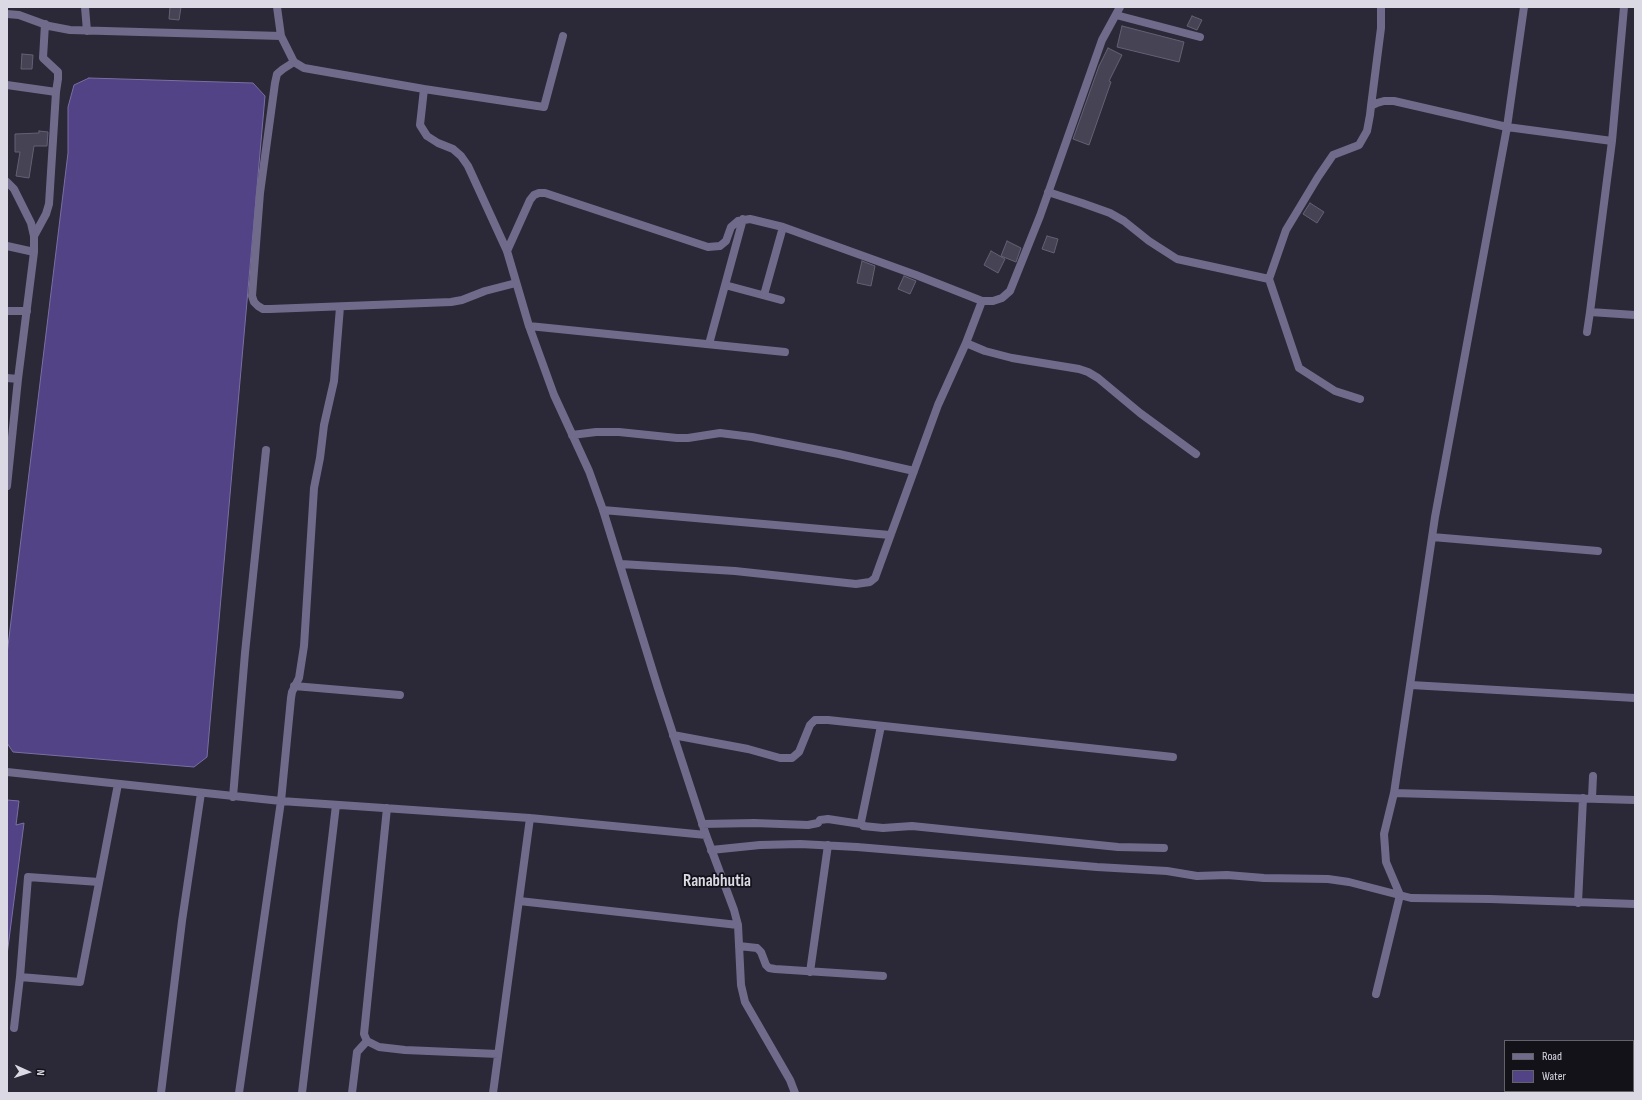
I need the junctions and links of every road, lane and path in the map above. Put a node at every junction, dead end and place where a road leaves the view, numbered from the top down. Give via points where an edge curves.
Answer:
1 (85, 7) edge
2 (277, 7) edge
3 (1120, 7) edge
4 (1381, 7) edge
5 (1524, 7) edge
6 (1624, 7) edge
7 (7, 14) edge
8 (1116, 15) junction
9 (45, 24) junction
10 (87, 31) junction
11 (281, 36) junction
12 (563, 36) dead end
13 (1200, 38) dead end
14 (294, 62) junction
15 (7, 85) edge
16 (424, 89) junction
17 (56, 92) junction
18 (1370, 106) junction
19 (1507, 127) junction
20 (1612, 141) junction
21 (7, 182) edge
22 (1048, 192) junction
23 (743, 219) junction
24 (782, 227) junction
25 (34, 236) junction
26 (7, 246) edge
27 (507, 251) junction
28 (34, 252) junction
29 (1269, 280) junction
30 (516, 283) junction
31 (725, 285) junction
32 (764, 295) junction
33 (782, 300) dead end
34 (982, 301) junction
35 (340, 306) junction
36 (7, 311) edge
37 (27, 311) junction
38 (1590, 312) junction
39 (1635, 315) edge
40 (529, 326) junction
41 (1587, 332) dead end
42 (966, 343) junction
43 (709, 344) junction
44 (785, 352) dead end
45 (7, 378) edge
46 (18, 379) junction
47 (1360, 399) dead end
48 (572, 435) junction
49 (9, 443) edge
50 (266, 450) dead end
51 (1196, 454) dead end
52 (914, 472) junction
53 (7, 486) edge
54 (603, 510) junction
55 (890, 535) junction
56 (1432, 537) junction
57 (1598, 551) dead end
58 (621, 564) junction
59 (1411, 685) junction
60 (294, 686) junction
61 (400, 695) dead end
62 (1635, 698) edge
63 (881, 726) junction
64 (673, 735) junction
65 (1173, 757) dead end
66 (7, 772) edge
67 (1593, 776) dead end
68 (118, 784) junction
69 (201, 793) junction
70 (1394, 793) junction
71 (233, 797) junction
72 (1583, 798) junction
73 (1592, 798) junction
74 (1635, 800) edge
75 (281, 801) junction
76 (336, 804) junction
77 (387, 808) junction
78 (530, 818) junction
79 (702, 824) junction
80 (861, 824) junction
81 (706, 835) junction
82 (828, 846) junction
83 (1164, 848) dead end
84 (711, 850) junction
85 (99, 882) junction
86 (1400, 895) junction
87 (519, 901) junction
88 (1578, 903) junction
89 (1635, 904) edge
90 (738, 925) junction
91 (739, 946) junction
92 (810, 972) junction
93 (883, 976) dead end
94 (20, 977) junction
95 (1376, 994) dead end
96 (14, 1028) dead end
97 (367, 1041) junction
98 (498, 1054) junction
99 (162, 1093) edge
100 (239, 1093) edge
101 (302, 1093) edge
102 (352, 1093) edge
103 (493, 1093) edge
104 (795, 1093) edge

1 - 10 street
2 - 11 street
3 - 8 street
4 - 18 street via 1381,28
5 - 19 street
6 - 20 street
7 - 9 street via 19,15
8 - 13 street
8 - 22 street via 1102,40
9 - 10 street
9 - 17 street via 43,58 58,72
10 - 11 street
11 - 14 street
12 - 16 street via 544,107
14 - 16 street via 304,68
14 - 35 street via 277,74 275,83 260,193 252,296 254,302 263,309
15 - 17 street
16 - 27 street via 420,125 427,136 453,149 468,166
17 - 25 street via 49,204
18 - 19 street via 1384,101 1394,102
18 - 29 street via 1366,131 1358,145 1333,155 1286,230
19 - 20 street
19 - 56 street
20 - 38 street
21 - 25 street via 31,223
22 - 29 street via 1110,213 1177,260
22 - 34 street via 1010,291 1002,298
23 - 24 street via 750,218
23 - 27 street via 731,227 726,241 720,246 708,247 556,196 539,193 530,200
23 - 31 street
24 - 32 street
24 - 34 street
25 - 28 street
26 - 28 street
27 - 30 street
28 - 37 street
29 - 47 street via 1299,368 1335,391
30 - 35 street via 462,300
30 - 40 street
31 - 32 street
31 - 43 street
32 - 33 street
34 - 42 street
35 - 60 street via 334,381 314,488 304,646 299,678
36 - 37 street
37 - 46 street
38 - 39 street
38 - 41 street
40 - 43 street
40 - 48 street via 554,395
42 - 51 street via 1012,358 1088,372
42 - 52 street via 938,405
43 - 44 street
45 - 46 street
46 - 49 street
48 - 52 street via 619,432 688,438 720,433 839,454
48 - 54 street
49 - 53 street
50 - 71 street
52 - 55 street
54 - 55 street
54 - 58 street
55 - 58 street via 875,578 865,584 735,571
56 - 57 street
56 - 59 street
58 - 64 street
59 - 62 street
59 - 70 street
60 - 61 street
60 - 75 street
63 - 64 street via 815,720 810,725 799,752 792,758 780,758 748,749
63 - 65 street
63 - 80 street
64 - 79 street
66 - 68 street
67 - 73 street
68 - 69 street
68 - 85 street
69 - 71 street
69 - 99 street via 182,920
70 - 72 street
70 - 86 street via 1384,834 1386,862
71 - 75 street
72 - 73 street
72 - 88 street
73 - 74 street
75 - 76 street
75 - 100 street
76 - 77 street
76 - 101 street
77 - 78 street
77 - 97 street via 364,1021
78 - 81 street
78 - 87 street
79 - 80 street via 808,825 828,819
79 - 81 street
80 - 83 street via 868,827 928,827 1118,847
81 - 84 street
82 - 84 street via 760,845
82 - 86 street via 1167,871 1197,876 1328,879
82 - 92 street
84 - 90 street
85 - 94 street via 80,982
85 - 94 street via 28,877
86 - 88 street via 1411,898
86 - 95 street
87 - 90 street
87 - 98 street
88 - 89 street
90 - 91 street
91 - 92 street via 757,948 769,968
91 - 104 street via 741,985 745,1002
92 - 93 street
94 - 96 street
97 - 98 street via 379,1047 405,1050
97 - 102 street via 357,1052
98 - 103 street

